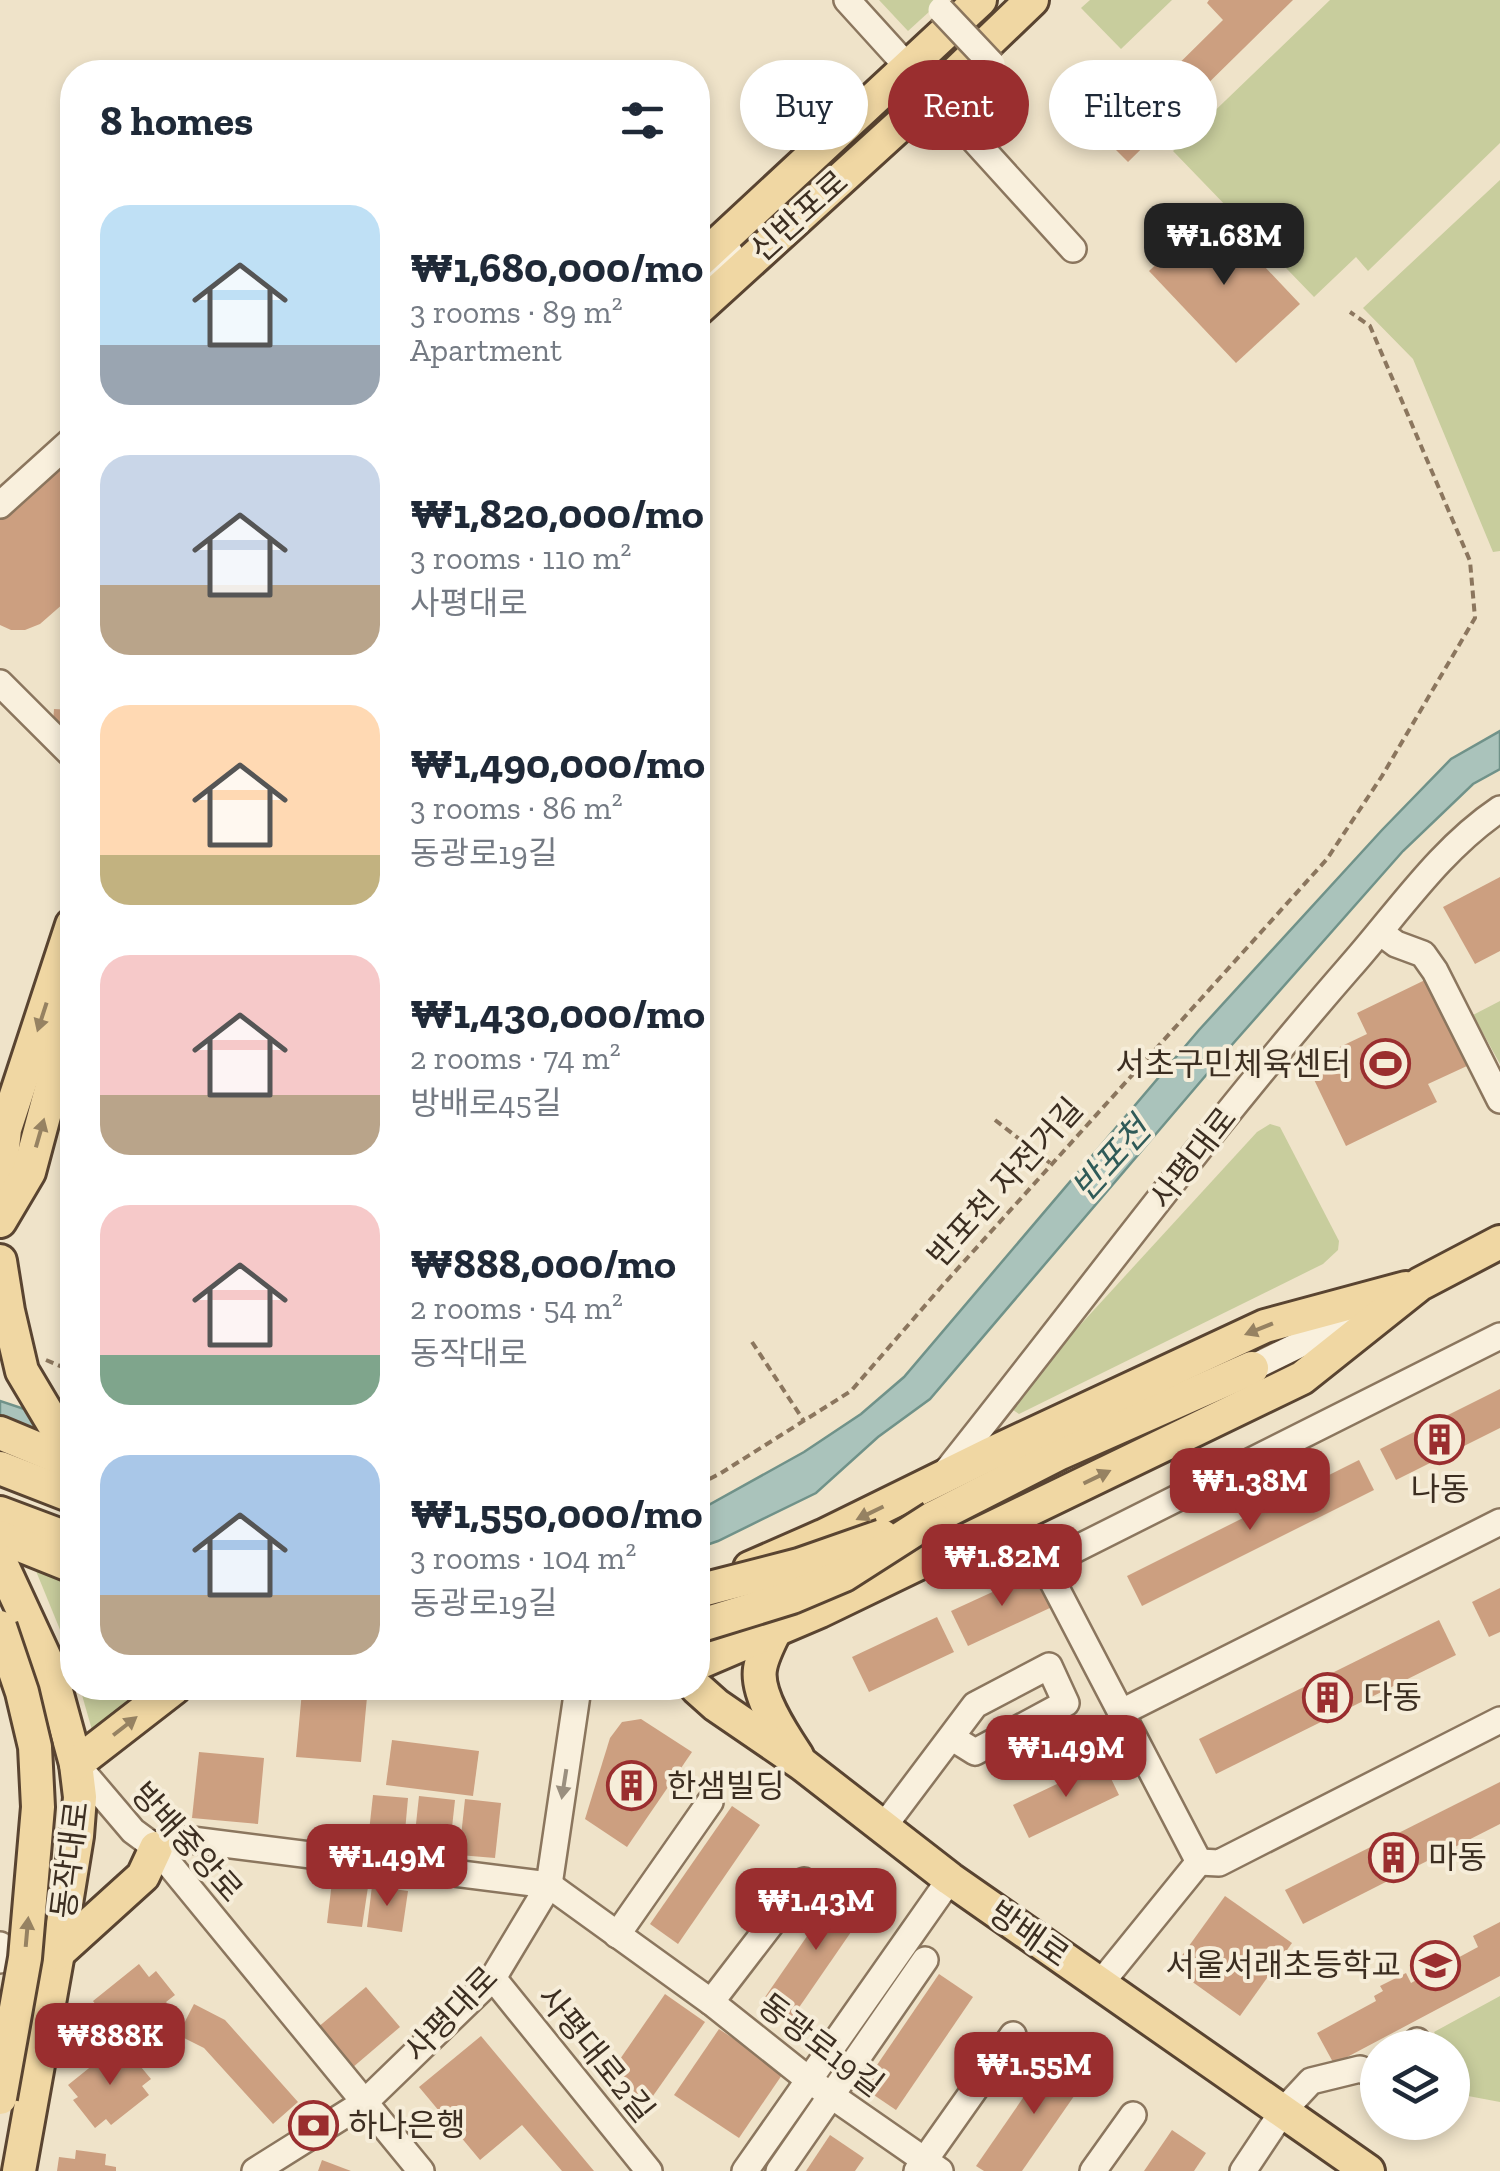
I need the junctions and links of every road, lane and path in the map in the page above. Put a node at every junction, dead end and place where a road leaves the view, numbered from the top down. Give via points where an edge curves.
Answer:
1 (847, 0) edge
2 (980, 0) edge
3 (997, 0) edge
4 (1012, 0) edge
5 (1032, 0) edge
6 (941, 10) dead end
7 (901, 60) edge
8 (934, 60) edge
9 (938, 60) edge
10 (942, 60) edge
11 (947, 60) edge
12 (988, 60) edge
13 (888, 106) edge
14 (888, 106) edge
15 (888, 110) edge
16 (983, 150) edge
17 (1073, 249) dead end
18 (710, 252) edge
19 (710, 280) edge
20 (710, 283) edge
21 (1350, 312) dead end
22 (60, 451) edge
23 (0, 505) edge
24 (0, 683) edge
25 (60, 743) edge
26 (1500, 809) edge
27 (1380, 932) junction
28 (60, 962) edge
29 (60, 1056) edge
30 (1500, 1100) edge
31 (995, 1120) dead end
32 (1052, 1164) junction
33 (0, 1176) edge
34 (0, 1221) edge
35 (1498, 1250) edge
36 (0, 1261) edge
37 (1420, 1284) junction
38 (1500, 1336) edge
39 (752, 1342) dead end
40 (34, 1365) junction
41 (1252, 1368) joint
42 (60, 1370) edge
43 (804, 1421) junction
44 (60, 1427) edge
45 (0, 1433) edge
46 (60, 1458) edge
47 (0, 1468) edge
48 (942, 1477) junction
49 (710, 1478) edge
50 (60, 1491) edge
51 (0, 1512) edge
52 (933, 1518) junction
53 (1500, 1522) edge
54 (60, 1535) edge
55 (0, 1536) edge
56 (823, 1536) junction
57 (0, 1561) edge
58 (60, 1561) edge
59 (787, 1561) junction
60 (710, 1584) edge
61 (710, 1585) edge
62 (820, 1611) junction
63 (710, 1618) edge
64 (710, 1623) edge
65 (0, 1627) edge
66 (775, 1632) junction
67 (710, 1659) edge
68 (0, 1661) edge
69 (50, 1669) junction
70 (159, 1700) edge
71 (576, 1700) edge
72 (710, 1700) edge
73 (1122, 1712) junction
74 (1500, 1720) edge
75 (951, 1737) dead end
76 (76, 1764) junction
77 (802, 1764) junction
78 (710, 1802) dead end
79 (884, 1826) junction
80 (156, 1848) junction
81 (1199, 1862) junction
82 (950, 1879) junction
83 (804, 1881) dead end
84 (548, 1885) junction
85 (617, 1935) junction
86 (0, 1945) edge
87 (58, 1953) junction
88 (0, 1960) edge
89 (925, 1960) dead end
90 (493, 1978) junction
91 (1100, 1984) junction
92 (711, 2002) junction
93 (1013, 2035) dead end
94 (1360, 2069) edge
95 (809, 2080) junction
96 (832, 2096) junction
97 (0, 2098) edge
98 (365, 2102) junction
99 (1283, 2111) junction
100 (1133, 2115) dead end
101 (927, 2168) edge
102 (19, 2171) edge
103 (255, 2171) edge
104 (421, 2171) edge
105 (649, 2171) edge
106 (745, 2171) edge
107 (779, 2171) edge
108 (1093, 2171) edge
109 (1242, 2171) edge
110 (1368, 2171) edge

1 - 7 street
2 - 8 main road, 신반포로
3 - 9 street
4 - 10 street
5 - 11 main road, 신반포로
6 - 12 street, bridge
13 - 19 street
14 - 18 main road, 신반포로
15 - 20 main road, 신반포로
16 - 17 street
21 - 32 path, 반포천 자전거길 via 1370,326 1470,561 1475,618 1327,859
22 - 23 street
24 - 25 street
26 - 27 street, 사평대로 via 1427,875
27 - 30 street via 1423,954
27 - 48 street, 사평대로 via 1272,1056
28 -> 33 main road via 5,1129
34 -> 29 main road via 29,1172
31 - 32 path
32 - 43 path, 반포천 자전거길 via 851,1391
35 - 37 main road, 사평대로
36 - 40 main road via 8,1311
37 - 41 street, 사평대로
37 -> 48 main road, 사평대로 via 1265,1326
62 -> 37 main road, 사평대로 via 1302,1378
38 - 73 street via 1044,1566
39 - 43 path
40 - 42 path
40 - 44 main road
41 - 52 main road
43 - 49 path, 반포천 자전거길
45 - 46 main road
47 - 50 main road
48 -> 56 main road, 사평대로
51 - 54 main road
52 - 61 main road, bridge via 799,1565
52 - 64 main road, bridge via 844,1575
53 - 73 street
55 - 58 main road
56 - 59 main road
56 - 60 main road, 사평대로
57 - 69 main road, 동작대로
59 - 62 main road via 768,1591 772,1602 781,1613
59 - 63 main road
62 - 66 main road, 사평대로
97 -> 65 main road, 동작대로, bridge via 25,1958 38,1806 35,1746
66 - 67 main road, 사평대로
66 - 77 main road via 760,1682
68 - 69 main road via 22,1657
69 - 76 main road, 동작대로
76 -> 70 main road
71 -> 84 street, 사평대로
72 - 77 main road, 방배로
73 - 81 street
74 - 81 street via 1219,1863
75 - 79 street
76 - 80 street, 방배중앙로
76 - 87 main road, 동작대로 via 77,1836
77 - 79 main road, 방배로
78 - 85 street
79 - 82 main road, 방배로
80 - 84 street, 동광로19길 via 184,1839
80 - 87 main road via 143,1876
80 - 98 street, 방배중앙로
81 - 91 street
82 - 91 main road, 방배로
82 - 95 street
83 - 92 street
84 - 85 street, 동광로19길
84 - 90 street, 사평대로
85 - 92 street, 동광로19길
86 - 88 street
87 - 102 main road, 동작대로
89 - 96 street
90 - 98 street, 사평대로
90 - 105 street, 사평대로2길
91 - 99 main road, 방배로
92 - 95 street, 동광로19길
93 - 101 street
94 - 99 street via 1310,2082
95 - 96 street, 동광로19길
95 - 106 street
96 - 101 street, 동광로19길
96 - 107 street
98 - 103 street
98 - 104 street, 방배중앙로
99 - 109 street
99 - 110 main road, 방배로
100 - 108 street

